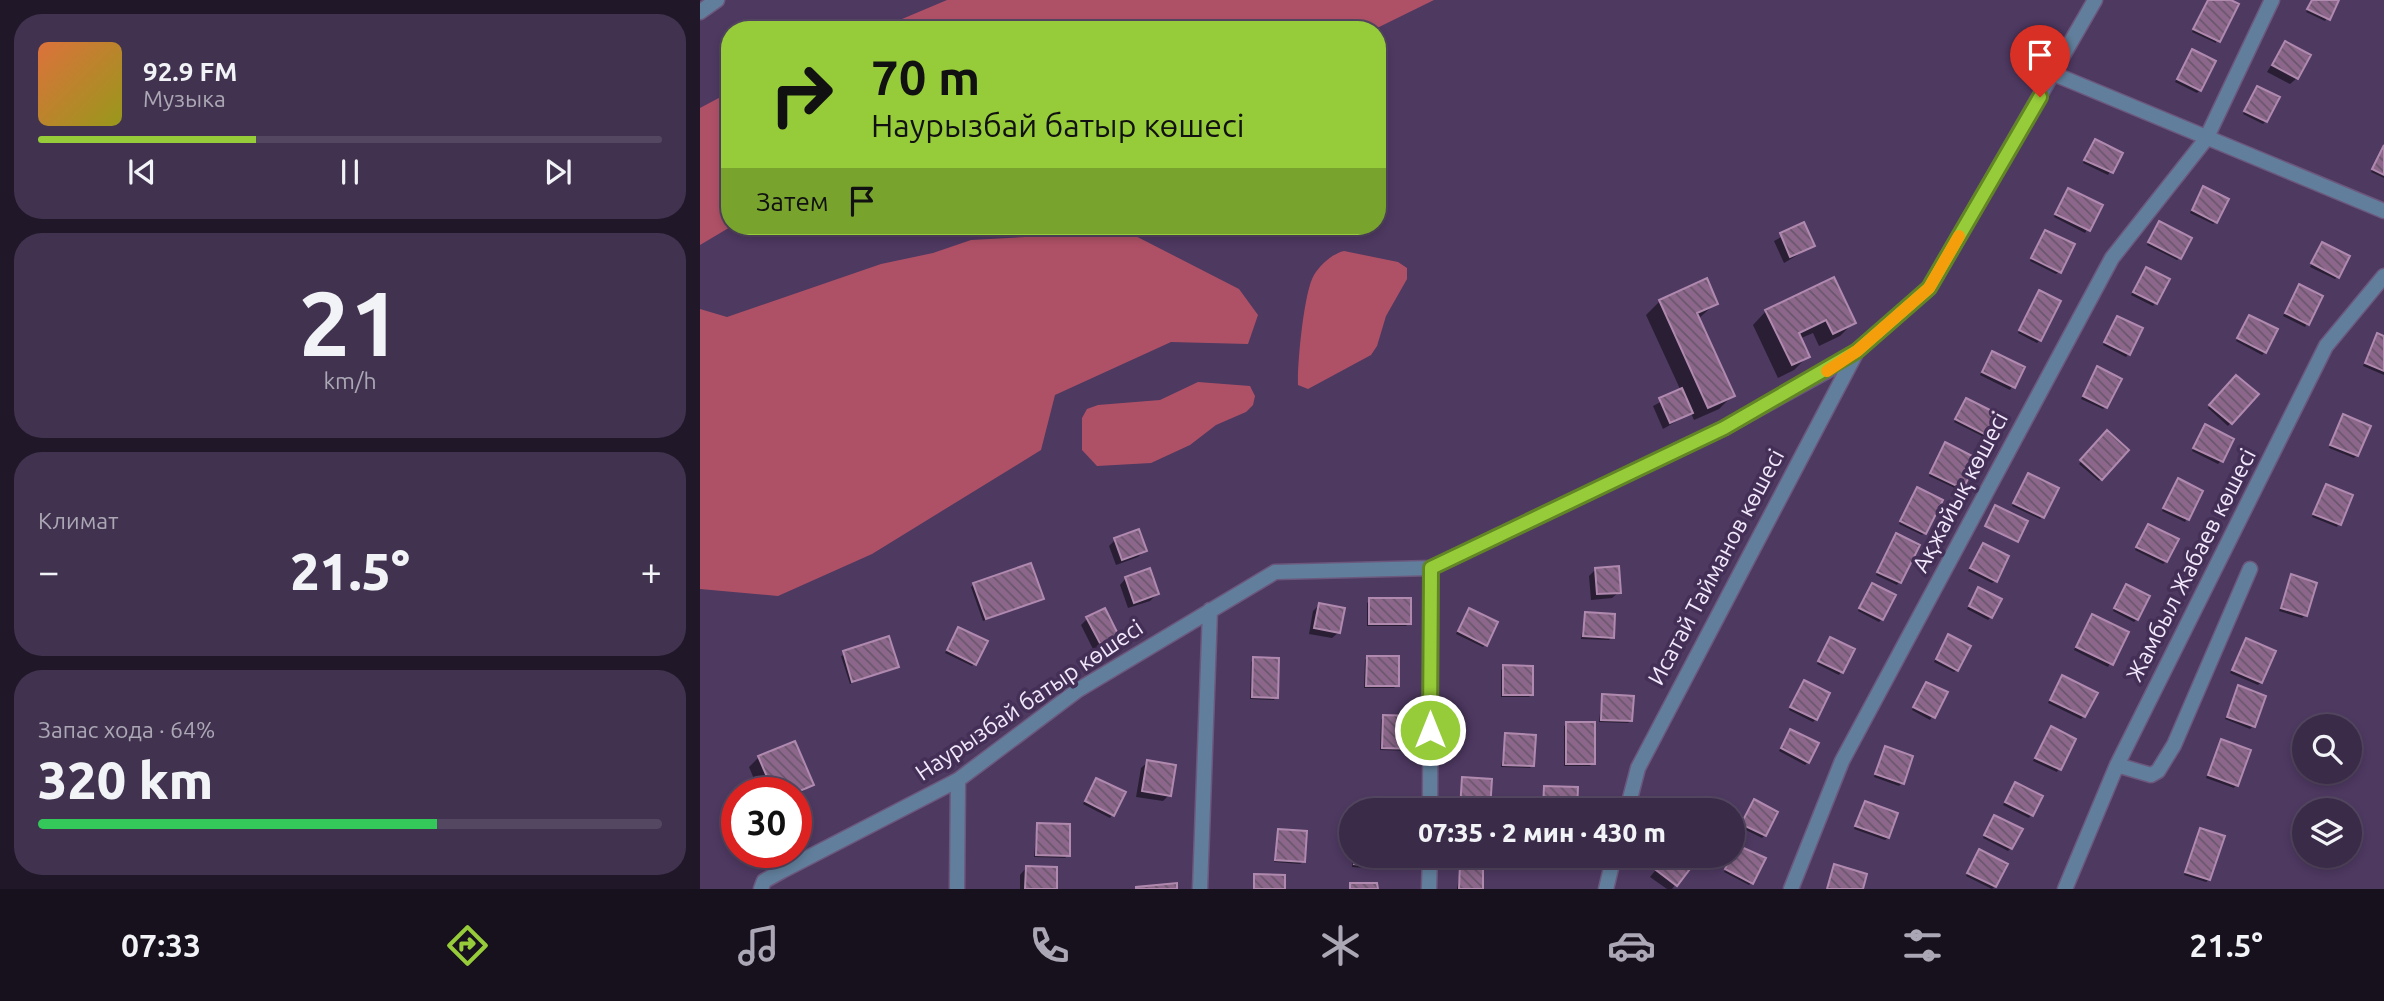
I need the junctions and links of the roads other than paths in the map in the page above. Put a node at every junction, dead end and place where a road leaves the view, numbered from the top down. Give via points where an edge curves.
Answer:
1 (717, 0) edge
2 (2095, 0) edge
3 (2272, 0) edge
4 (700, 12) edge
5 (2054, 74) junction
6 (2206, 139) junction
7 (2384, 211) edge
8 (2384, 276) edge
9 (1857, 351) junction
10 (1431, 568) junction
11 (2250, 569) dead end
12 (1210, 610) junction
13 (2117, 765) junction
14 (958, 780) junction
15 (1430, 798) edge
16 (1630, 798) edge
17 (1430, 868) edge
18 (1611, 868) edge
19 (761, 889) edge
20 (957, 889) edge
21 (1200, 889) edge
22 (1430, 889) edge
23 (1606, 889) edge
24 (1791, 889) edge
25 (2065, 889) edge

1 - 4 street
2 - 5 street
3 - 6 street, Ақжайық көшесі
5 - 6 street
5 - 9 street, Наурызбай батыр көшесі via 1929,288
6 - 7 street
6 - 24 street, Ақжайық көшесі via 2112,258 1842,761
8 - 13 street, Жамбыл Жабаев көшесі via 2326,346
9 - 10 street, Наурызбай батыр көшесі via 1724,428
9 - 16 street, Исатай Тайманов көшесі via 1650,743
10 - 12 street, Наурызбай батыр көшесі via 1275,572
10 - 15 street
11 - 13 street via 2174,745 2158,771 2151,775
12 - 14 street, Наурызбай батыр көшесі via 1078,690
12 - 21 street
13 - 25 street, Жамбыл Жабаев көшесі
14 - 19 street, Наурызбай батыр көшесі via 782,871 764,881
14 - 20 street
17 - 22 street
18 - 23 street

